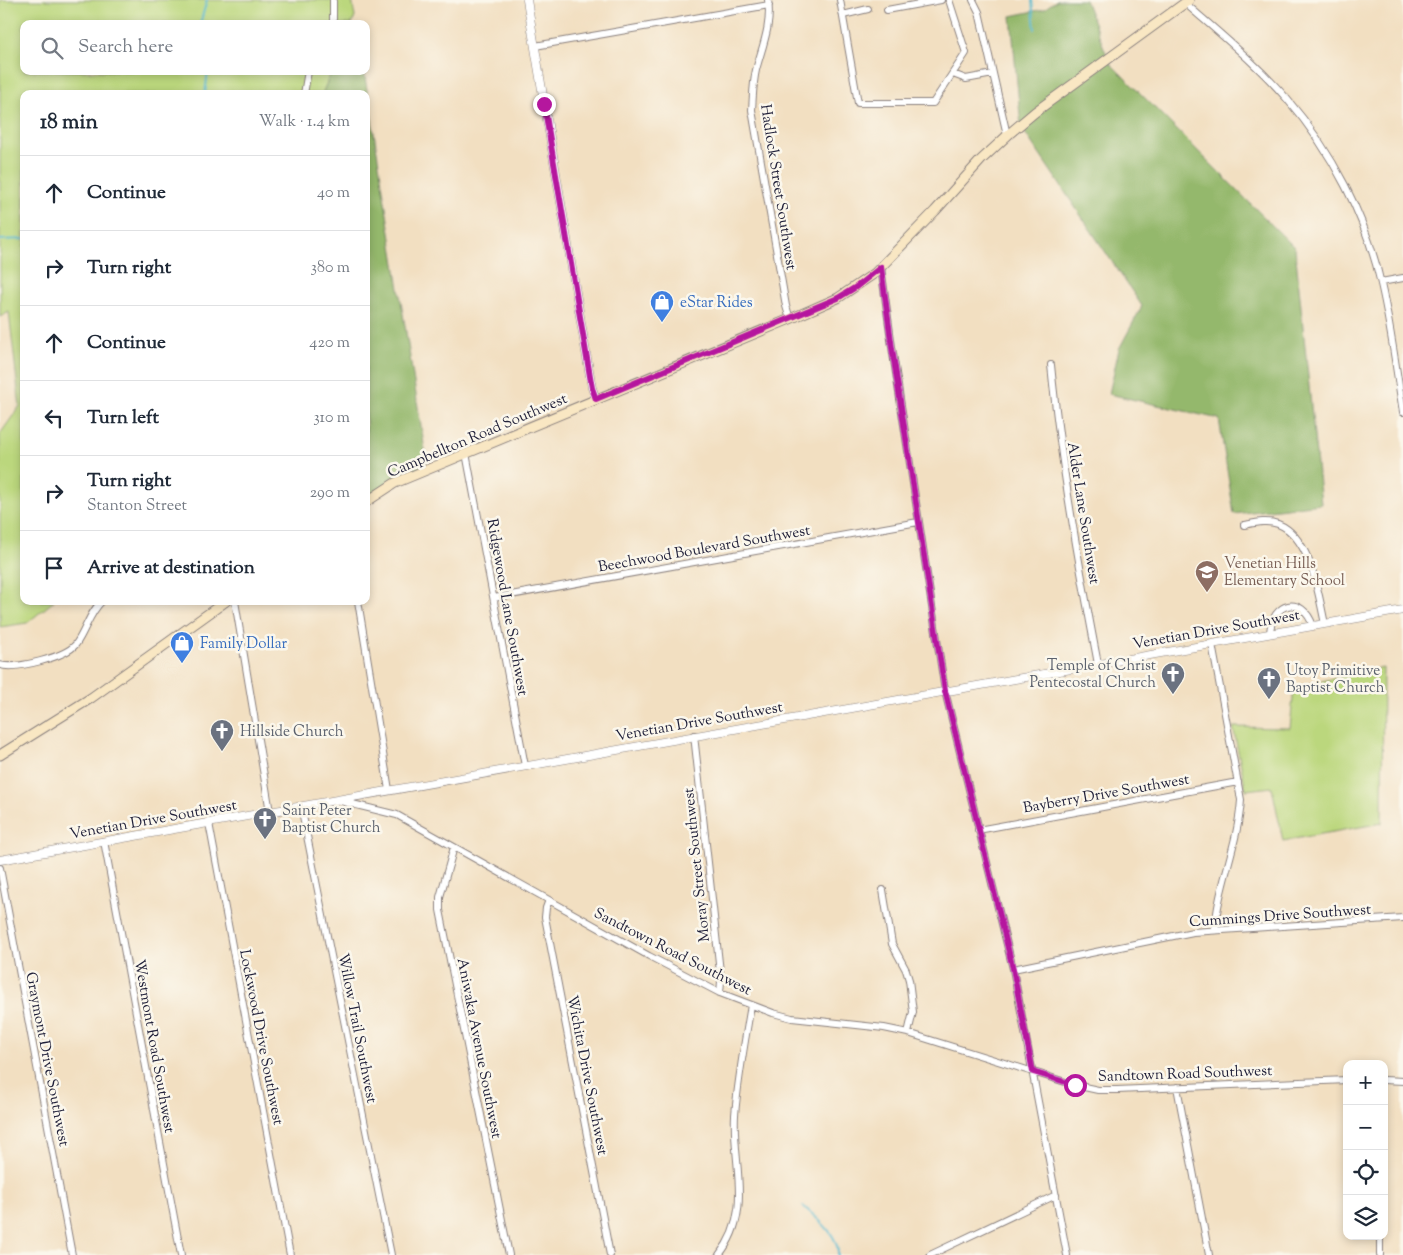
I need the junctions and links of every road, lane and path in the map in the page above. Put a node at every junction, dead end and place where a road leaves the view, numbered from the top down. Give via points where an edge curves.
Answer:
1 (333, 0) edge
2 (527, 0) edge
3 (840, 0) edge
4 (941, 0) edge
5 (949, 0) edge
6 (973, 0) edge
7 (1187, 1) edge
8 (769, 3) edge
9 (868, 9) dead end
10 (887, 10) dead end
11 (843, 15) junction
12 (333, 20) edge
13 (535, 46) junction
14 (953, 74) junction
15 (993, 74) junction
16 (307, 75) edge
17 (305, 90) edge
18 (1007, 135) junction
19 (881, 267) junction
20 (1403, 278) edge
21 (1381, 282) junction
22 (790, 319) junction
23 (1051, 365) dead end
24 (596, 399) junction
25 (1403, 412) edge
26 (466, 453) junction
27 (370, 500) edge
28 (918, 522) junction
29 (1244, 525) dead end
30 (494, 598) junction
31 (99, 605) edge
32 (220, 605) edge
33 (235, 605) edge
34 (359, 605) edge
35 (1403, 610) edge
36 (1325, 624) junction
37 (1313, 626) junction
38 (1270, 633) junction
39 (1212, 644) junction
40 (1098, 664) junction
41 (0, 665) edge
42 (945, 691) junction
43 (694, 735) junction
44 (0, 755) edge
45 (525, 766) junction
46 (1238, 782) junction
47 (389, 790) junction
48 (336, 800) junction
49 (301, 806) junction
50 (270, 812) junction
51 (209, 823) junction
52 (978, 830) junction
53 (104, 841) junction
54 (454, 847) junction
55 (0, 860) edge
56 (0, 868) edge
57 (883, 890) dead end
58 (549, 900) junction
59 (1403, 918) edge
60 (1215, 930) junction
61 (1013, 969) junction
62 (720, 992) junction
63 (751, 1005) junction
64 (908, 1033) junction
65 (1033, 1072) junction
66 (1343, 1080) edge
67 (1388, 1080) edge
68 (1403, 1081) edge
69 (1177, 1087) junction
70 (1056, 1195) junction
71 (1380, 1240) edge
72 (72, 1255) edge
73 (181, 1255) edge
74 (290, 1255) edge
75 (391, 1255) edge
76 (509, 1255) edge
77 (610, 1255) edge
78 (719, 1255) edge
79 (930, 1255) edge
80 (1067, 1255) edge
81 (1209, 1255) edge
82 (1380, 1255) edge

1 - 12 street
2 - 13 street
3 - 11 street
4 - 10 street
5 - 14 street via 966,52
6 - 15 street via 979,12
7 - 18 main road, Campbellton Road Southwest
7 - 21 street via 1264,73 1312,132 1354,204
8 - 13 street
8 - 22 street, Hadlock Street Southwest via 767,34 754,83 752,110
9 - 11 street
11 - 14 street via 858,103 933,103
13 - 24 street
14 - 15 street via 966,79
15 - 18 street
16 - 17 street
18 - 19 main road, Campbellton Road Southwest
19 - 22 main road, Campbellton Road Southwest via 838,298
19 - 28 street
20 - 21 street
21 - 25 street
22 - 24 main road, Campbellton Road Southwest
23 - 40 street, Alder Lane Southwest via 1060,439
24 - 26 main road, Campbellton Road Southwest
26 - 27 main road, Campbellton Road Southwest via 395,484
26 - 30 street, Ridgewood Lane Southwest
28 - 30 street, Beechwood Boulevard Southwest
28 - 42 street
29 - 36 street via 1277,523 1300,541 1308,557
30 - 45 street, Ridgewood Lane Southwest
31 - 41 street via 69,651 17,666
32 - 44 main road via 91,698
33 - 50 street
34 - 47 street
35 - 36 street, Venetian Drive Southwest
36 - 37 street, Venetian Drive Southwest
37 - 38 street, Venetian Drive Southwest
37 - 38 street via 1306,612 1298,606 1284,606 1276,614
38 - 39 street, Venetian Drive Southwest
39 - 40 street, Venetian Drive Southwest
39 - 46 street
40 - 42 street, Venetian Drive Southwest
42 - 43 street, Venetian Drive Southwest
42 - 52 street
43 - 45 street, Venetian Drive Southwest
43 - 62 street, Moray Street Southwest
45 - 47 street, Venetian Drive Southwest
46 - 52 street, Bayberry Drive Southwest
46 - 60 street via 1240,818 1216,911
47 - 48 street, Venetian Drive Southwest
48 - 49 street, Venetian Drive Southwest
48 - 54 street, Sandtown Road Southwest via 397,814
49 - 50 street, Venetian Drive Southwest
49 - 75 street, Willow Trail Southwest
50 - 51 street, Venetian Drive Southwest
51 - 53 street, Venetian Drive Southwest
51 - 74 street, Lockwood Drive Southwest
52 - 61 street
53 - 55 street, Venetian Drive Southwest
53 - 73 street, Westmont Road Southwest
54 - 58 street, Sandtown Road Southwest
54 - 76 street, Aniwaka Avenue Southwest via 440,897 440,910
56 - 72 street, Graymont Drive Southwest
57 - 64 street via 892,944 908,980 913,1012
58 - 62 street, Sandtown Road Southwest
58 - 77 street, Wichita Drive Southwest via 545,917
59 - 60 street, Cummings Drive Southwest
60 - 61 street, Cummings Drive Southwest
61 - 65 street
62 - 63 street, Sandtown Road Southwest
63 - 64 street, Sandtown Road Southwest via 792,1018
63 - 78 street via 735,1116 740,1191 738,1210 733,1229
64 - 65 street, Sandtown Road Southwest
65 - 69 street, Sandtown Road Southwest via 1098,1090
65 - 70 street
66 - 69 street, Sandtown Road Southwest
67 - 68 street
69 - 81 street
70 - 79 street
70 - 80 street
71 - 82 street

